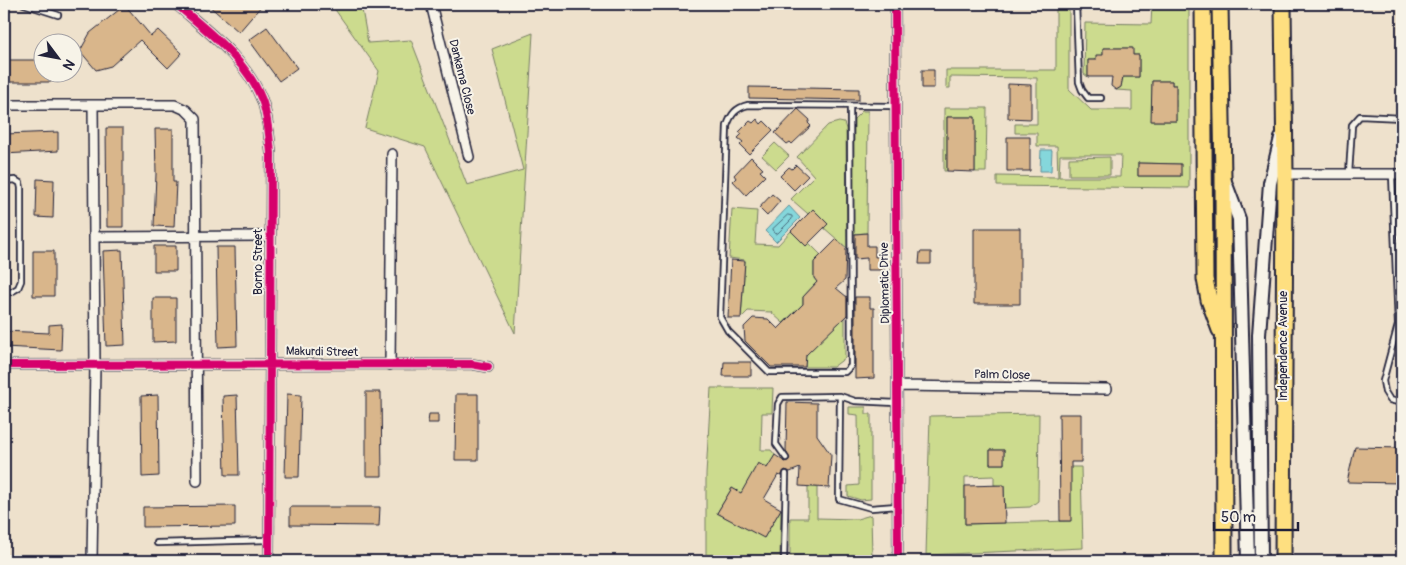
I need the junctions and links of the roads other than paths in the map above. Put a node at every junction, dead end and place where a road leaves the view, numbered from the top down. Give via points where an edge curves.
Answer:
1 (24, 4) edge
2 (176, 4) edge
3 (431, 4) edge
4 (895, 4) edge
5 (1076, 4) edge
6 (1203, 4) edge
7 (1220, 4) edge
8 (1283, 4) edge
9 (58, 14) dead end
10 (1101, 98) dead end
11 (4, 105) edge
12 (93, 105) junction
13 (850, 106) junction
14 (895, 106) junction
15 (1402, 118) edge
16 (1282, 131) junction
17 (392, 154) dead end
18 (469, 157) dead end
19 (1285, 174) junction
20 (1349, 174) junction
21 (1397, 174) edge
22 (1223, 177) junction
23 (4, 181) edge
24 (1396, 235) junction
25 (1402, 235) edge
26 (196, 236) junction
27 (270, 236) junction
28 (94, 237) junction
29 (4, 292) edge
30 (1224, 342) junction
31 (197, 363) junction
32 (269, 363) junction
33 (95, 364) junction
34 (4, 365) edge
35 (390, 365) junction
36 (488, 367) dead end
37 (898, 386) junction
38 (1107, 389) dead end
39 (840, 396) junction
40 (898, 403) junction
41 (1402, 403) edge
42 (786, 458) dead end
43 (786, 474) dead end
44 (197, 481) dead end
45 (897, 506) junction
46 (269, 540) junction
47 (158, 543) dead end
48 (269, 556) dead end
49 (92, 561) edge
50 (784, 561) edge
51 (898, 561) edge
52 (1224, 561) edge
53 (1248, 561) edge
54 (1261, 561) edge
55 (1283, 561) edge

1 - 9 lane
2 - 27 street, Borno Street via 236,59 262,100 271,153
3 - 18 street, Dankama Close
4 - 14 street, Diplomatic Drive
5 - 10 lane via 1079,82 1088,98
6 - 30 main road via 1205,279
7 - 22 main road
8 - 16 main road, Independence Avenue
11 - 12 street
12 - 26 street via 175,105 195,119
12 - 28 street
13 - 13 lane via 748,105 739,107 727,126 720,317 728,331 769,372 845,372 851,366
13 - 14 lane
14 - 37 street, Diplomatic Drive
15 - 20 lane via 1360,116 1352,125
16 - 19 main road, Independence Avenue
16 - 54 main road, Independence Avenue via 1270,183 1259,335
17 - 35 street
19 - 20 street
19 - 55 main road, Independence Avenue
20 - 21 street
21 - 24 lane
22 - 30 main road
22 - 53 main road via 1239,218
23 - 29 lane via 15,180 21,188 21,281 18,288
24 - 25 lane
24 - 41 lane via 1398,326 1384,381 1390,400
26 - 27 street
26 - 28 street
26 - 31 street
27 - 32 street, Borno Street
28 - 33 street
30 - 52 main road
31 - 32 street, Makurdi Street
31 - 33 street, Makurdi Street
31 - 44 street
32 - 35 street, Makurdi Street
32 - 46 street, Borno Street
33 - 34 street, Makurdi Street
33 - 49 street
35 - 36 street, Makurdi Street via 471,364
37 - 38 street, Palm Close
37 - 40 street, Diplomatic Drive
39 - 40 lane via 855,401
39 - 42 lane via 782,397 778,404 776,444
39 - 45 lane via 840,498 871,508
40 - 45 street, Diplomatic Drive
43 - 50 lane
45 - 51 street, Diplomatic Drive
46 - 47 lane
46 - 48 street, Borno Street

